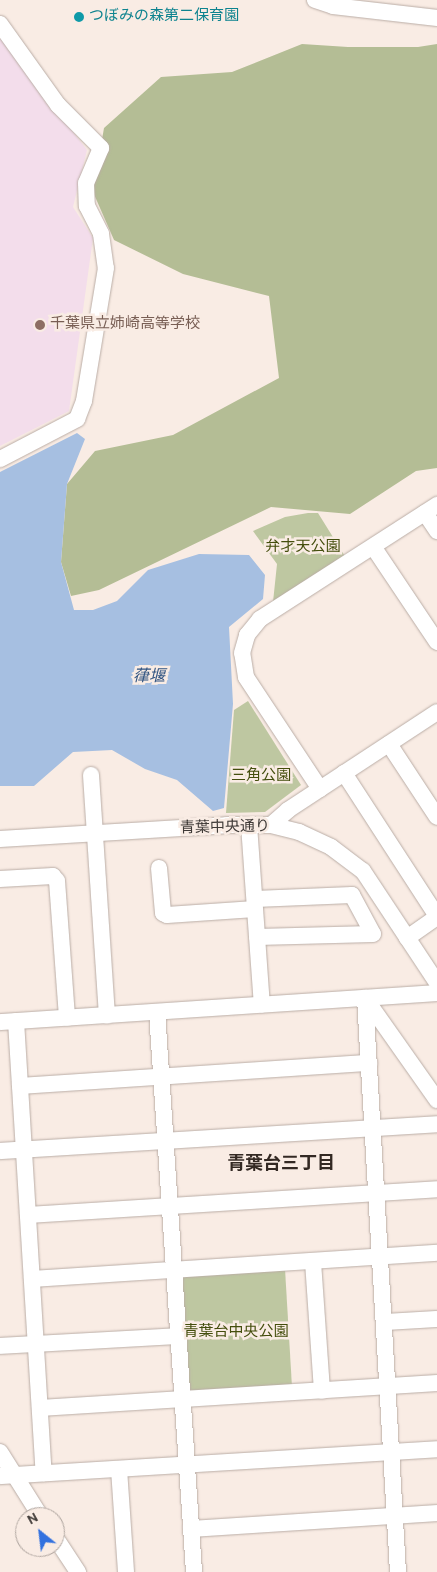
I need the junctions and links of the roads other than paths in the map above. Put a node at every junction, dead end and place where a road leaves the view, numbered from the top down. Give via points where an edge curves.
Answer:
1 (315, 0) edge
2 (437, 18) edge
3 (0, 24) edge
4 (0, 459) edge
5 (431, 509) edge
6 (437, 531) edge
7 (374, 548) junction
8 (437, 642) edge
9 (434, 719) edge
10 (389, 744) junction
11 (344, 773) junction
12 (91, 775) dead end
13 (320, 789) junction
14 (437, 817) edge
15 (249, 825) junction
16 (271, 825) junction
17 (95, 835) junction
18 (0, 839) edge
19 (159, 868) dead end
20 (0, 879) edge
21 (255, 904) junction
22 (437, 916) edge
23 (257, 937) junction
24 (407, 938) junction
25 (437, 983) edge
26 (437, 994) edge
27 (365, 998) junction
28 (262, 1005) junction
29 (157, 1012) junction
30 (107, 1015) junction
31 (67, 1018) junction
32 (8, 1022) edge
33 (369, 1064) junction
34 (162, 1078) junction
35 (20, 1086) junction
36 (437, 1100) edge
37 (437, 1124) edge
38 (373, 1128) junction
39 (166, 1140) junction
40 (24, 1149) junction
41 (0, 1151) edge
42 (437, 1189) edge
43 (377, 1193) junction
44 (170, 1206) junction
45 (28, 1215) junction
46 (437, 1254) edge
47 (381, 1257) junction
48 (313, 1262) junction
49 (174, 1270) junction
50 (32, 1279) junction
51 (437, 1319) edge
52 (385, 1322) junction
53 (178, 1336) junction
54 (36, 1344) junction
55 (0, 1346) edge
56 (437, 1383) edge
57 (388, 1386) junction
58 (322, 1391) junction
59 (182, 1398) junction
60 (40, 1408) junction
61 (437, 1449) edge
62 (392, 1451) junction
63 (0, 1452) edge
64 (186, 1465) junction
65 (119, 1469) junction
66 (44, 1473) junction
67 (7, 1475) edge
68 (33, 1507) edge
69 (437, 1513) edge
70 (395, 1516) junction
71 (191, 1529) junction
72 (65, 1553) edge
73 (78, 1572) edge
74 (126, 1572) edge
75 (194, 1572) edge
76 (398, 1572) edge

1 - 2 street via 333,6
3 - 4 street via 58,105 102,148 86,183 87,206 101,234 106,268 84,401 77,419
5 - 6 street
5 - 7 street
7 - 8 street
7 - 13 street via 260,619 247,635 242,653 246,678
9 - 10 street
10 - 11 street
10 - 14 street
11 - 13 street
11 - 22 street
12 - 17 street
13 - 16 street
15 - 16 street, 青葉中央通り
15 - 17 street, 青葉中央通り
15 - 21 street
16 - 24 street, 青葉中央通り via 316,838 363,871
17 - 18 street, 青葉中央通り
17 - 30 street
19 - 21 street via 167,916
20 - 31 street via 53,876 57,881
21 - 23 street
21 - 23 street via 352,895 373,934
22 - 24 street
23 - 28 street
24 - 25 street, 青葉中央通り
26 - 27 street
27 - 28 street
27 - 33 street
27 - 36 street
28 - 29 street
29 - 30 street
29 - 34 street
30 - 31 street
31 - 32 street
32 - 35 street
33 - 34 street
33 - 38 street
34 - 35 street
34 - 39 street
35 - 40 street
37 - 38 street
38 - 39 street
38 - 43 street
39 - 40 street
39 - 44 street
40 - 41 street
40 - 45 street
42 - 43 street
43 - 44 street
43 - 47 street
44 - 45 street
44 - 49 street
45 - 50 street
46 - 47 street
47 - 48 street
47 - 52 street
48 - 49 street
48 - 58 street
49 - 50 street
49 - 53 street
50 - 54 street
51 - 52 street
52 - 57 street
53 - 54 street
53 - 59 street
54 - 55 street
54 - 60 street
56 - 57 street
57 - 58 street
57 - 62 street
58 - 59 street
59 - 60 street
59 - 64 street
60 - 66 street
61 - 62 street
62 - 64 street
62 - 70 street
63 - 67 street
64 - 65 street
64 - 71 street
65 - 66 street
65 - 74 street
66 - 67 street
67 - 68 street
69 - 70 street
70 - 71 street
70 - 76 street
71 - 75 street
72 - 73 street

